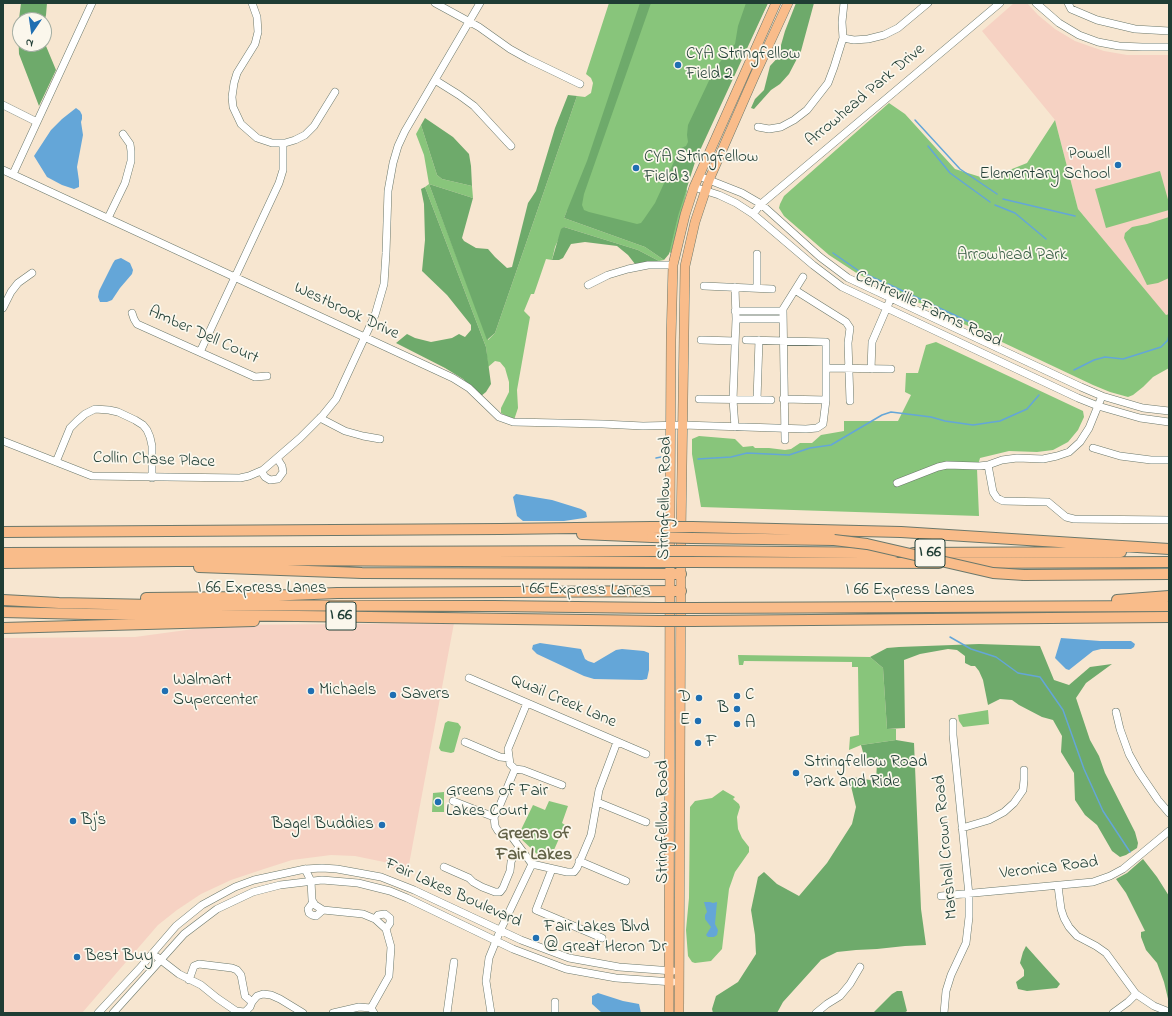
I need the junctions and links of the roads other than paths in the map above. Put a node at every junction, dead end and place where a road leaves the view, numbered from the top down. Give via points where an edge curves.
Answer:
1 (92, 3) edge
2 (252, 3) edge
3 (435, 3) edge
4 (480, 3) edge
5 (776, 3) edge
6 (788, 3) edge
7 (844, 3) edge
8 (928, 3) edge
9 (1000, 3) edge
10 (1036, 3) edge
11 (1068, 3) edge
12 (469, 22) junction
13 (1169, 31) edge
14 (842, 38) junction
15 (1169, 46) edge
16 (435, 80) junction
17 (580, 84) dead end
18 (335, 92) dead end
19 (3, 105) edge
20 (37, 122) junction
21 (758, 128) dead end
22 (123, 134) dead end
23 (283, 143) junction
24 (512, 146) dead end
25 (3, 170) edge
26 (13, 174) junction
27 (699, 176) junction
28 (709, 180) junction
29 (694, 187) junction
30 (705, 191) junction
31 (761, 204) junction
32 (753, 214) junction
33 (108, 218) junction
34 (757, 254) dead end
35 (673, 265) junction
36 (32, 273) dead end
37 (234, 277) junction
38 (803, 277) dead end
39 (588, 285) dead end
40 (704, 286) dead end
41 (734, 287) junction
42 (757, 287) junction
43 (772, 289) dead end
44 (795, 290) junction
45 (891, 298) junction
46 (3, 308) edge
47 (886, 308) junction
48 (735, 311) junction
49 (783, 311) junction
50 (132, 314) dead end
51 (736, 319) junction
52 (783, 319) junction
53 (364, 337) junction
54 (701, 340) dead end
55 (746, 340) dead end
56 (759, 340) junction
57 (735, 341) junction
58 (783, 341) junction
59 (200, 352) junction
60 (826, 368) junction
61 (850, 369) junction
62 (871, 369) junction
63 (891, 369) dead end
64 (267, 376) dead end
65 (1102, 396) junction
66 (699, 399) dead end
67 (783, 399) junction
68 (734, 400) junction
69 (757, 400) junction
70 (771, 400) dead end
71 (826, 400) junction
72 (850, 402) dead end
73 (1098, 406) junction
74 (1169, 411) edge
75 (320, 418) junction
76 (1169, 422) edge
77 (671, 425) junction
78 (683, 425) junction
79 (734, 427) junction
80 (785, 429) junction
81 (380, 439) dead end
82 (785, 440) dead end
83 (3, 441) edge
84 (1093, 448) dead end
85 (277, 458) junction
86 (1169, 460) edge
87 (56, 462) junction
88 (988, 465) junction
89 (261, 471) junction
90 (152, 478) junction
91 (897, 483) dead end
92 (1169, 520) edge
93 (3, 532) edge
94 (652, 532) junction
95 (1169, 551) edge
96 (3, 553) edge
97 (160, 562) junction
98 (1169, 562) edge
99 (3, 563) edge
100 (670, 574) junction
101 (681, 574) junction
102 (1169, 574) edge
103 (670, 591) junction
104 (681, 591) junction
105 (1169, 596) edge
106 (3, 600) edge
107 (59, 603) junction
108 (1012, 606) junction
109 (1169, 606) edge
110 (3, 612) edge
111 (297, 616) junction
112 (1169, 618) edge
113 (3, 628) edge
114 (469, 678) dead end
115 (527, 703) junction
116 (1116, 712) dead end
117 (953, 722) dead end
118 (465, 742) dead end
119 (617, 742) junction
120 (646, 754) dead end
121 (509, 758) junction
122 (515, 769) junction
123 (1024, 770) dead end
124 (562, 785) dead end
125 (453, 801) dead end
126 (597, 802) junction
127 (1169, 813) edge
128 (494, 817) junction
129 (646, 822) dead end
130 (962, 828) junction
131 (1169, 832) edge
132 (519, 848) junction
133 (579, 862) junction
134 (532, 864) junction
135 (444, 867) dead end
136 (316, 868) junction
137 (305, 869) junction
138 (552, 869) junction
139 (310, 881) junction
140 (626, 881) dead end
141 (1058, 886) junction
142 (969, 895) junction
143 (941, 896) dead end
144 (375, 920) junction
145 (386, 929) junction
146 (500, 931) junction
147 (602, 938) dead end
148 (495, 941) junction
149 (152, 952) junction
150 (161, 960) junction
151 (454, 962) dead end
152 (860, 967) dead end
153 (669, 970) junction
154 (679, 971) junction
155 (189, 980) junction
156 (669, 982) junction
157 (679, 982) junction
158 (1136, 994) junction
159 (252, 1002) junction
160 (554, 1002) dead end
161 (373, 1010) edge
162 (1169, 1012) edge
163 (98, 1013) edge
164 (113, 1013) edge
165 (244, 1013) edge
166 (303, 1013) edge
167 (333, 1013) edge
168 (447, 1013) edge
169 (491, 1013) edge
170 (555, 1013) edge
171 (669, 1013) edge
172 (679, 1013) edge
173 (816, 1013) edge
174 (944, 1013) edge
175 (1113, 1013) edge

1 - 20 street
2 - 23 street via 257,17 258,32 255,44 237,73 233,107 242,124 253,135 272,143
3 - 12 street
4 - 12 street, Collin Chase Place
5 - 27 main road, Stringfellow Road
6 - 28 main road, Stringfellow Road
7 - 14 street
8 - 14 street via 898,28 884,35 854,40
9 - 31 street, Arrowhead Park Drive
10 - 15 street via 1059,24 1098,42 1142,48
11 - 13 street via 1071,8 1104,22 1134,29
12 - 16 street, Collin Chase Place
12 - 17 street via 528,59
14 - 21 street via 828,83 807,110 781,127
16 - 24 street via 474,106
16 - 53 street, Collin Chase Place via 405,130 393,163 388,191 384,284 375,315
18 - 23 street via 320,118 305,135
19 - 20 street
20 - 26 street
22 - 33 street via 130,144 131,161 125,183
23 - 37 street via 284,170
25 - 26 street, Westbrook Drive
26 - 33 street, Westbrook Drive
27 - 28 street, Centreville Farms Road
27 - 29 main road, Stringfellow Road
28 - 30 main road, Stringfellow Road
28 - 31 street, Centreville Farms Road via 742,193
29 - 30 street, Centreville Farms Road
29 - 35 main road, Stringfellow Road
30 - 32 street, Centreville Farms Road via 736,203
30 - 78 main road, Stringfellow Road via 685,266
31 - 32 street, Arrowhead Park Drive
31 - 45 street, Centreville Farms Road via 842,274
32 - 47 street, Centreville Farms Road via 842,287
33 - 37 street, Westbrook Drive
34 - 42 street
35 - 39 street via 648,265 628,269
35 - 77 main road, Stringfellow Road
36 - 46 street via 11,292
37 - 53 street, Westbrook Drive
37 - 59 street
38 - 44 street
40 - 41 street
41 - 42 street
41 - 48 street
42 - 43 street
44 - 49 street
44 - 61 street via 846,322 850,328
45 - 47 street
45 - 65 street, Centreville Farms Road
47 - 62 street via 872,342
47 - 73 street, Centreville Farms Road
48 - 49 street
48 - 51 street
49 - 52 street
50 - 59 street, Amber Dell Court via 137,324
51 - 52 street
51 - 57 street
52 - 58 street
53 - 75 street, Collin Chase Place via 336,399
53 - 77 street, Westbrook Drive via 461,383 499,417 512,422
54 - 57 street
55 - 56 street
56 - 58 street
56 - 69 street
57 - 68 street
58 - 60 street, Westbrook Drive via 826,342
58 - 67 street
59 - 64 street, Amber Dell Court via 255,377
60 - 61 street
60 - 71 street, Westbrook Drive
61 - 62 street
61 - 72 street
62 - 63 street
65 - 73 street
65 - 74 street, Centreville Farms Road via 1143,408
66 - 68 street
67 - 71 street
67 - 80 street
68 - 69 street
68 - 79 street
69 - 70 street
71 - 80 street, Westbrook Drive via 823,424 817,428
73 - 76 street, Centreville Farms Road via 1140,418
73 - 88 street via 1089,428 1080,442 1069,452 1043,459 1017,458
75 - 81 street via 345,431
75 - 85 street, Collin Chase Place
77 - 78 street, Westbrook Drive
77 - 100 main road, Stringfellow Road
78 - 79 street, Westbrook Drive
78 - 101 main road, Stringfellow Road
79 - 80 street, Westbrook Drive
80 - 82 street
83 - 87 street, Collin Chase Place
84 - 86 street via 1120,456
85 - 89 street, Collin Chase Place
85 - 89 street via 283,472 278,479 270,480
87 - 90 street, Collin Chase Place via 92,476
87 - 90 street via 70,428 85,414 95,409 118,412 143,425 150,437
88 - 91 street via 947,465
88 - 92 street via 993,492 1003,501 1048,502 1066,517 1074,519
89 - 90 street, Collin Chase Place via 240,478
93 - 94 highway via 500,529
94 - 95 highway, bridge via 692,527 901,532
94 - 102 highway, bridge via 692,538 834,540 867,544 993,573
95 - 96 highway, I 66, bridge
97 - 98 highway, I 66 Express Lanes, bridge
97 - 99 highway, I 66 Express Lanes
97 - 100 highway via 194,567 362,573
100 - 101 highway
100 - 103 main road, Stringfellow Road
101 - 104 main road, Stringfellow Road
103 - 104 highway
103 - 107 highway via 337,593 96,599
103 - 153 main road, Stringfellow Road
104 - 154 main road, Stringfellow Road
105 - 108 highway
106 - 107 highway, I 66 Express Lanes
107 - 108 highway, I 66 Express Lanes, bridge via 659,608
108 - 109 highway, I 66 Express Lanes
110 - 111 highway, I 66
111 - 112 highway, I 66, bridge via 659,621
111 - 113 highway via 246,622
114 - 115 street, Quail Creek Lane
115 - 119 street, Quail Creek Lane
115 - 121 street via 508,749
116 - 127 street via 1129,754
117 - 130 street, Marshall Crown Road
118 - 121 street via 500,757
119 - 120 street, Quail Creek Lane
119 - 126 street via 603,776
121 - 122 street
122 - 124 street
122 - 128 street
123 - 130 street via 1023,790 1014,803 989,820
125 - 128 street
126 - 129 street
126 - 133 street via 591,835
128 - 132 street via 498,831 512,837
130 - 142 street, Marshall Crown Road
131 - 141 street, Veronica Road via 1110,876 1093,882
132 - 134 street
132 - 135 street via 515,852 500,892 482,887
133 - 138 street via 574,872
133 - 140 street
134 - 138 street
134 - 146 street
136 - 137 street, Fair Lakes Boulevard
136 - 139 street
136 - 146 street, Fair Lakes Boulevard via 381,877
137 - 139 street
137 - 149 street, Fair Lakes Boulevard via 254,880 202,904 176,926
138 - 147 street via 536,910
139 - 144 street via 313,902 323,910 363,914
139 - 148 street, Fair Lakes Boulevard via 358,883 390,891
139 - 150 street, Fair Lakes Boulevard via 253,892 217,909 184,934
141 - 142 street, Veronica Road
141 - 158 street via 1061,909 1069,928 1077,936 1106,953
142 - 143 street, Veronica Road
142 - 174 street, Marshall Crown Road via 970,917 966,943 947,985
144 - 145 street
144 - 145 street via 378,915 385,914 390,918
145 - 161 street via 391,947 389,976
146 - 148 street
146 - 153 street, Fair Lakes Boulevard via 569,958 619,967
148 - 156 street, Fair Lakes Boulevard via 566,969 616,978
148 - 169 street via 489,958 486,981
149 - 150 street
149 - 163 street, Fair Lakes Boulevard
150 - 155 street
150 - 164 street, Fair Lakes Boulevard
151 - 168 street
152 - 173 street via 840,996
153 - 154 street, Fair Lakes Boulevard
153 - 156 main road, Stringfellow Road
154 - 157 main road, Stringfellow Road
155 - 159 street via 194,966 199,964 232,968 241,975 245,996
155 - 165 street via 201,985 236,1011
156 - 157 street, Fair Lakes Boulevard
156 - 171 main road, Stringfellow Road
157 - 172 main road, Stringfellow Road
158 - 162 street
158 - 175 street
159 - 165 street
159 - 166 street via 257,996 271,995
160 - 170 street
161 - 167 street via 359,1007

